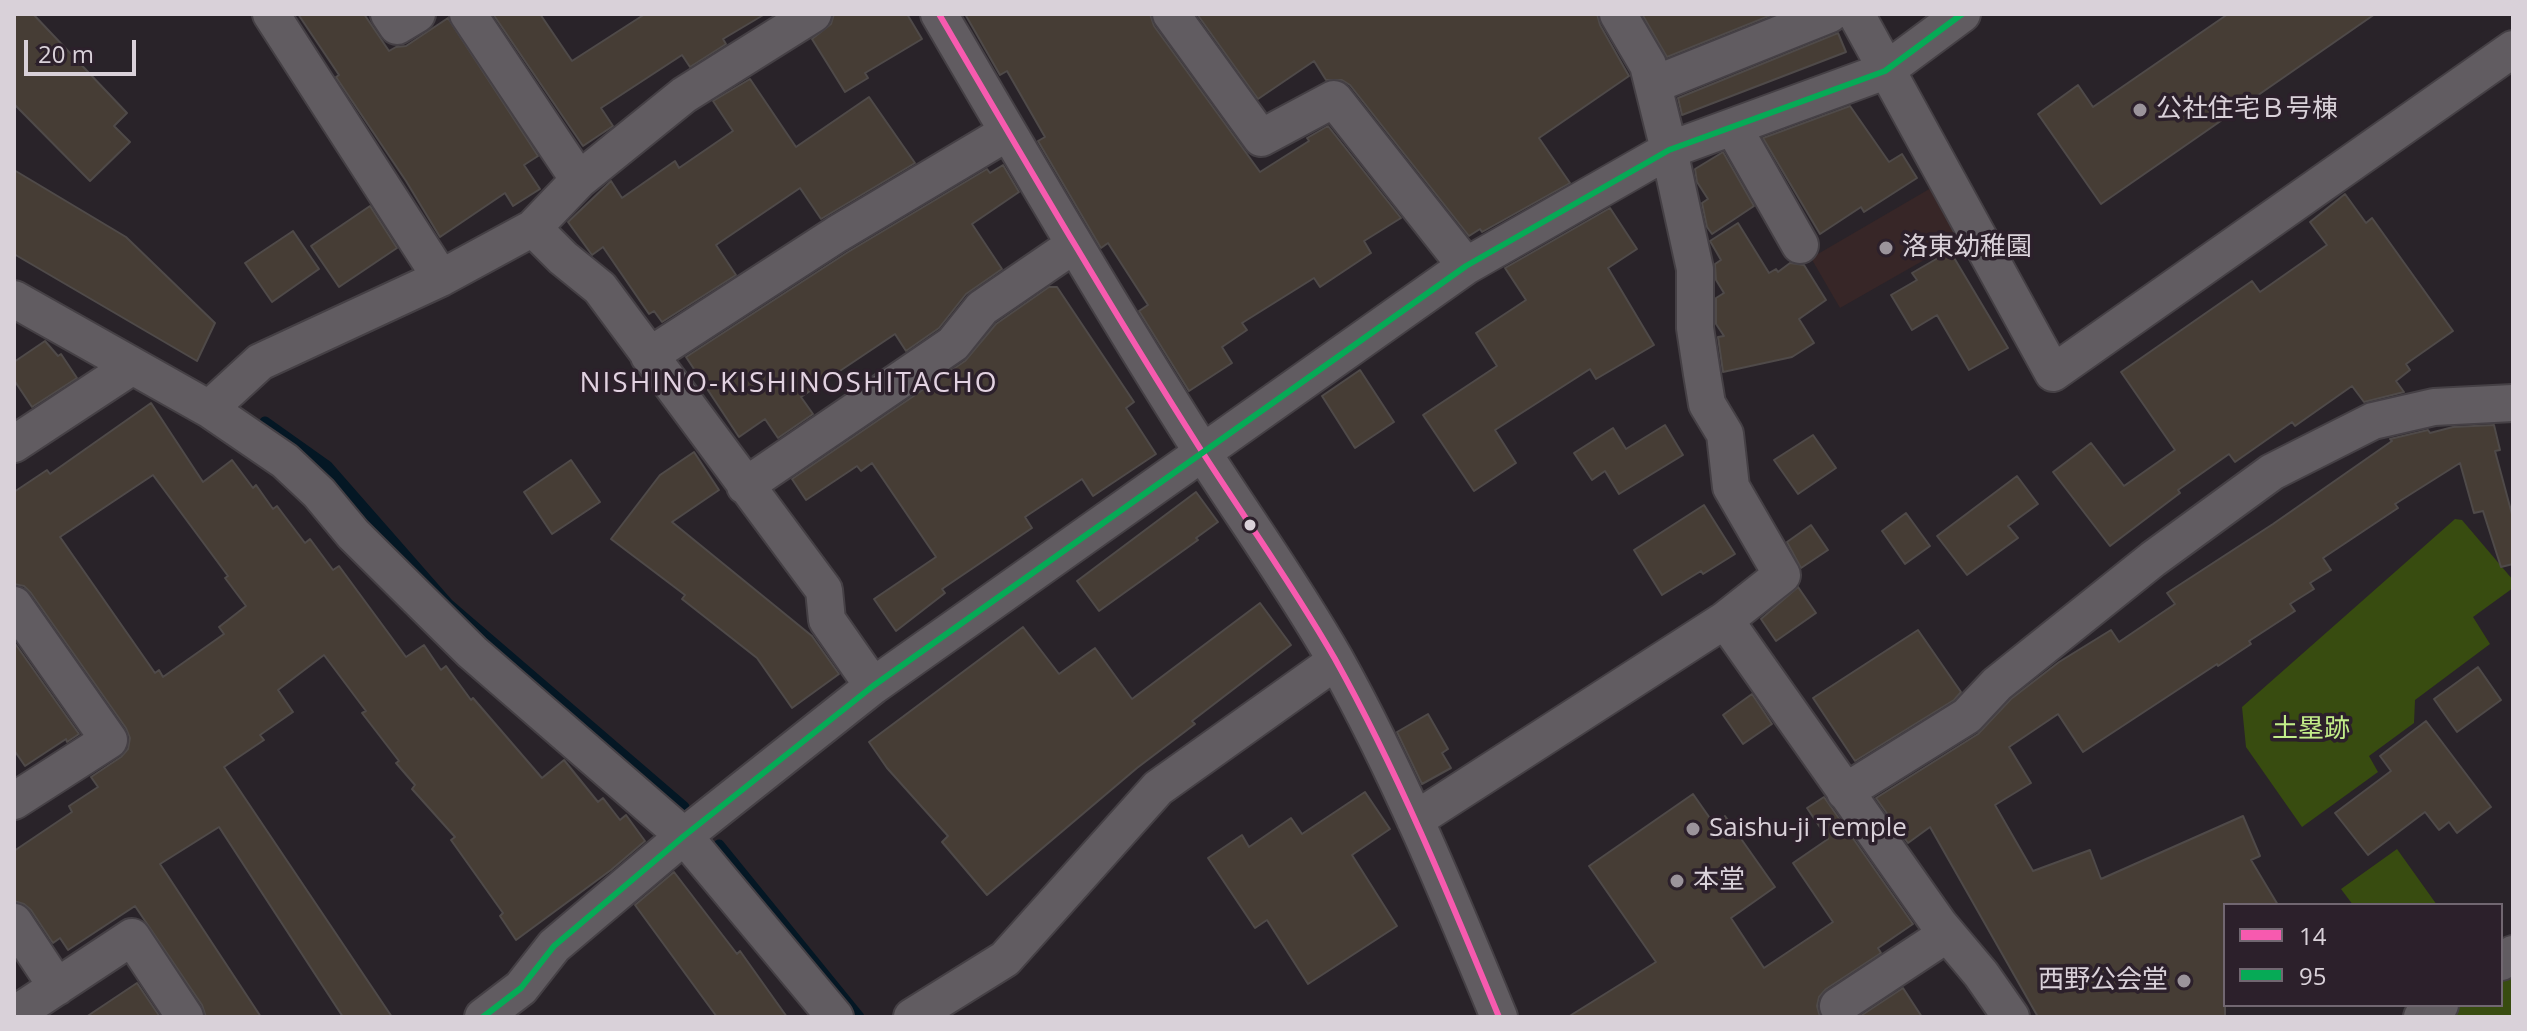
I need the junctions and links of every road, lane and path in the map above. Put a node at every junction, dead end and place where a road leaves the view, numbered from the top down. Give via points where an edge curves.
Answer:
1 (271, 14) edge
2 (389, 14) edge
3 (417, 14) edge
4 (468, 14) edge
5 (813, 14) edge
6 (939, 14) edge
7 (1171, 14) edge
8 (1618, 14) edge
9 (1830, 14) edge
10 (1856, 14) edge
11 (1962, 14) edge
12 (2513, 49) edge
13 (1885, 71) junction
14 (1653, 85) junction
15 (1733, 127) junction
16 (1008, 132) junction
17 (1669, 150) junction
18 (579, 180) junction
19 (533, 228) junction
20 (1074, 245) junction
21 (1800, 245) dead end
22 (1466, 266) junction
23 (441, 278) junction
24 (14, 299) edge
25 (649, 356) junction
26 (131, 367) junction
27 (2513, 403) edge
28 (209, 409) junction
29 (14, 444) edge
30 (1202, 452) junction
31 (745, 486) junction
32 (14, 605) edge
33 (1725, 620) junction
34 (1336, 661) junction
35 (873, 686) junction
36 (1845, 792) junction
37 (14, 801) edge
38 (1415, 820) junction
39 (684, 836) junction
40 (14, 922) edge
41 (1947, 934) junction
42 (57, 987) junction
43 (1838, 1006) dead end
44 (14, 1015) edge
45 (185, 1017) edge
46 (483, 1017) edge
47 (835, 1017) edge
48 (912, 1017) edge
49 (1499, 1017) edge
50 (2011, 1017) edge

1 - 23 street
2 - 3 street via 397,26
4 - 18 street
5 - 18 street via 684,95
6 - 16 street
7 - 22 street via 1261,138 1334,99
8 - 14 street via 1648,65
9 - 14 street
10 - 13 street
11 - 13 street
12 - 13 street via 2053,373
13 - 15 street
14 - 17 street
15 - 17 street
15 - 21 street
16 - 20 street
16 - 25 street
17 - 22 street
17 - 33 street via 1695,269 1695,328 1707,404 1725,434 1731,487 1782,575
18 - 19 street
19 - 23 street
19 - 25 street via 600,288
20 - 30 street
20 - 31 street via 982,308 953,344
22 - 30 street
23 - 28 street via 260,362
24 - 26 street
25 - 31 street
26 - 28 street
26 - 29 street
27 - 36 street via 2434,407 2373,421 2272,472 2153,559 1997,684 1967,716
28 - 39 street via 285,461 472,652
30 - 34 street
30 - 35 street
31 - 35 street via 824,590 827,620
32 - 37 street via 109,740
33 - 36 street
33 - 38 street
34 - 38 street
34 - 48 street via 1158,788 1005,959
35 - 39 street
36 - 41 street
38 - 49 street
39 - 46 street via 554,946 521,988
39 - 47 street
40 - 42 street
41 - 43 street
41 - 50 street
42 - 44 street
42 - 45 street via 132,937

